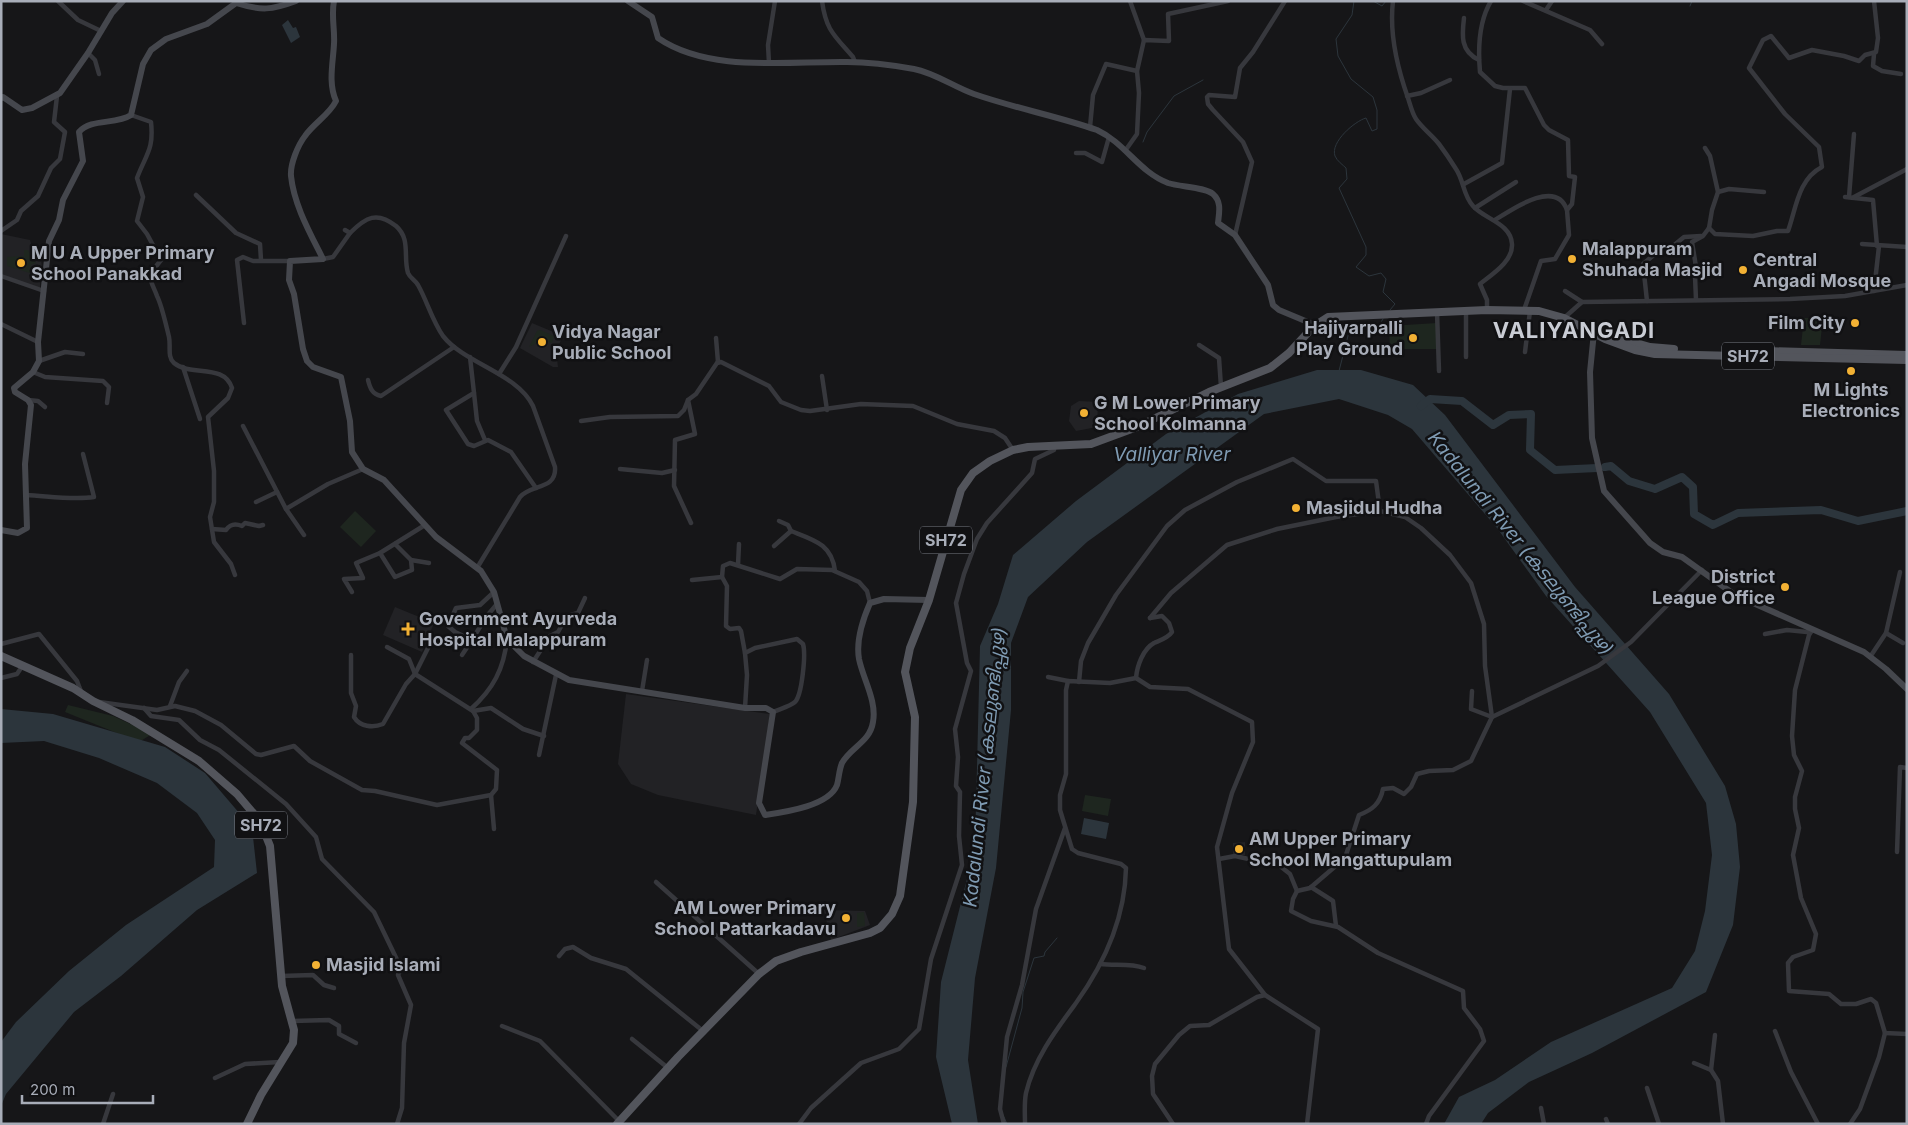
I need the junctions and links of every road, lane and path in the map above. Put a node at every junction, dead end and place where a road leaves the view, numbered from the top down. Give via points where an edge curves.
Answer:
1 (58, 1) edge
2 (123, 1) edge
3 (296, 1) edge
4 (334, 1) edge
5 (628, 1) edge
6 (775, 1) edge
7 (822, 1) edge
8 (1130, 1) edge
9 (1228, 1) edge
10 (1285, 1) edge
11 (1393, 1) edge
12 (1491, 1) edge
13 (1524, 1) edge
14 (1552, 1) edge
15 (1874, 1) edge
16 (1546, 10) junction
17 (1464, 18) dead end
18 (101, 31) junction
19 (1144, 40) junction
20 (1602, 44) dead end
21 (88, 53) junction
22 (1874, 54) junction
23 (1478, 60) junction
24 (855, 62) junction
25 (769, 63) junction
26 (1137, 71) junction
27 (99, 74) dead end
28 (1901, 74) dead end
29 (1450, 80) dead end
30 (1510, 89) junction
31 (57, 96) junction
32 (1407, 96) junction
33 (1, 98) edge
34 (131, 115) junction
35 (1090, 127) junction
36 (1854, 134) dead end
37 (1110, 136) junction
38 (1705, 148) dead end
39 (1125, 151) junction
40 (1076, 153) dead end
41 (1907, 169) edge
42 (1516, 182) dead end
43 (1464, 184) junction
44 (1874, 187) junction
45 (1718, 192) junction
46 (1764, 192) dead end
47 (196, 195) dead end
48 (1849, 197) junction
49 (1873, 200) junction
50 (1474, 208) junction
51 (1567, 210) junction
52 (1495, 220) junction
53 (1709, 228) junction
54 (345, 230) dead end
55 (1, 231) edge
56 (350, 233) junction
57 (1235, 235) junction
58 (566, 236) dead end
59 (1703, 236) junction
60 (1862, 244) dead end
61 (1878, 246) junction
62 (1907, 247) edge
63 (323, 258) junction
64 (260, 260) junction
65 (290, 261) junction
66 (1, 276) edge
67 (1907, 285) edge
68 (44, 290) junction
69 (1565, 291) dead end
70 (1874, 291) junction
71 (1647, 300) junction
72 (1696, 300) junction
73 (1582, 302) junction
74 (1466, 310) junction
75 (1487, 310) junction
76 (1527, 311) junction
77 (1437, 312) junction
78 (1564, 318) junction
79 (244, 323) dead end
80 (1, 324) edge
81 (1315, 325) junction
82 (1594, 332) junction
83 (716, 338) dead end
84 (38, 342) junction
85 (1199, 344) dead end
86 (454, 347) junction
87 (1525, 352) dead end
88 (83, 354) dead end
89 (1907, 355) edge
90 (470, 357) junction
91 (1466, 357) dead end
92 (1907, 360) edge
93 (39, 361) junction
94 (718, 362) junction
95 (183, 367) junction
96 (1439, 371) dead end
97 (33, 372) junction
98 (499, 374) junction
99 (822, 376) dead end
100 (368, 380) dead end
101 (1221, 387) junction
102 (474, 393) junction
103 (28, 400) junction
104 (688, 400) junction
105 (107, 403) dead end
106 (45, 407) dead end
107 (827, 410) junction
108 (200, 419) dead end
109 (581, 421) dead end
110 (243, 426) dead end
111 (485, 440) junction
112 (1054, 445) junction
113 (1013, 450) junction
114 (83, 454) dead end
115 (363, 469) junction
116 (620, 469) dead end
117 (675, 470) junction
118 (536, 488) junction
119 (277, 492) junction
120 (26, 495) junction
121 (256, 502) dead end
122 (286, 509) junction
123 (1380, 511) junction
124 (779, 521) dead end
125 (691, 523) dead end
126 (263, 525) dead end
127 (424, 525) junction
128 (212, 529) junction
129 (1, 530) edge
130 (791, 531) junction
131 (304, 535) dead end
132 (395, 544) junction
133 (739, 544) dead end
134 (774, 546) dead end
135 (380, 553) junction
136 (411, 560) junction
137 (429, 563) dead end
138 (738, 565) junction
139 (477, 568) junction
140 (1702, 570) junction
141 (835, 571) junction
142 (1900, 572) dead end
143 (235, 575) dead end
144 (722, 577) junction
145 (692, 580) dead end
146 (352, 592) dead end
147 (494, 592) junction
148 (584, 598) dead end
149 (929, 600) junction
150 (498, 603) junction
151 (870, 603) junction
152 (1811, 629) junction
153 (1886, 633) junction
154 (1765, 634) dead end
155 (507, 639) junction
156 (432, 640) dead end
157 (472, 640) junction
158 (1, 644) edge
159 (1903, 644) dead end
160 (387, 647) dead end
161 (744, 653) junction
162 (352, 655) dead end
163 (462, 655) dead end
164 (1, 656) edge
165 (1870, 657) junction
166 (647, 660) dead end
167 (533, 662) junction
168 (23, 665) junction
169 (186, 671) dead end
170 (415, 674) junction
171 (556, 675) junction
172 (1048, 677) dead end
173 (1, 678) edge
174 (1136, 678) junction
175 (1068, 681) junction
176 (1078, 682) junction
177 (1907, 689) edge
178 (642, 691) junction
179 (1472, 691) dead end
180 (83, 695) junction
181 (93, 701) junction
182 (170, 706) junction
183 (144, 708) junction
184 (745, 708) junction
185 (472, 710) junction
186 (773, 712) junction
187 (1492, 717) junction
188 (544, 736) junction
189 (539, 755) dead end
190 (1907, 768) edge
191 (491, 795) junction
192 (1066, 827) junction
193 (494, 829) dead end
194 (1897, 852) dead end
195 (1219, 859) junction
196 (656, 882) dead end
197 (1311, 887) junction
198 (1297, 891) junction
199 (1336, 926) junction
200 (559, 956) dead end
201 (1100, 964) junction
202 (1144, 968) dead end
203 (759, 974) junction
204 (281, 976) junction
205 (334, 988) dead end
206 (1265, 995) junction
207 (292, 1020) junction
208 (502, 1026) dead end
209 (703, 1031) junction
210 (1775, 1031) dead end
211 (1885, 1033) junction
212 (1907, 1034) edge
213 (1715, 1035) dead end
214 (632, 1039) dead end
215 (356, 1043) dead end
216 (280, 1062) junction
217 (1694, 1063) dead end
218 (668, 1068) junction
219 (1711, 1070) junction
220 (215, 1078) dead end
221 (1648, 1088) dead end
222 (113, 1094) dead end
223 (1541, 1108) dead end
224 (618, 1122) edge
225 (103, 1124) edge
226 (247, 1124) edge
227 (397, 1124) edge
228 (799, 1124) edge
229 (1004, 1124) edge
230 (1025, 1124) edge
231 (1173, 1124) edge
232 (1307, 1124) edge
233 (1426, 1124) edge
234 (1544, 1124) edge
235 (1658, 1124) edge
236 (1723, 1124) edge
237 (1818, 1124) edge
238 (1850, 1124) edge

1 - 18 street via 78,20
2 - 18 street
3 - 34 street via 274,9 255,9 236,3 207,24 166,39 147,54
4 - 63 street via 332,76 336,101 305,136 291,174 304,222
5 - 25 street via 650,15 656,36 670,45 720,60
6 - 25 street via 768,45
7 - 24 street via 824,21
8 - 19 street
9 - 19 street via 1168,14 1169,41
10 - 57 street via 1240,68 1235,97 1207,97 1208,104 1243,142 1252,162
11 - 32 street via 1395,61
12 - 23 street
13 - 16 street
14 - 16 street
15 - 22 street via 1878,38
16 - 20 street via 1590,30
17 - 23 street via 1462,37 1465,48
18 - 21 street
19 - 26 street
21 - 27 street via 95,60
21 - 31 street
22 - 28 street via 1873,66
22 - 53 street via 1856,61 1812,50 1789,58 1771,36 1763,40 1749,68 1785,114 1819,147 1822,167 1805,182 1788,231 1753,236 1715,234
23 - 30 street via 1480,72 1495,86
24 - 25 street
24 - 35 street via 923,70 972,93
26 - 35 street via 1106,64 1093,95
26 - 39 street via 1137,134
29 - 32 street
30 - 43 street via 1502,163
30 - 51 street via 1525,88 1544,125 1568,140 1569,176 1576,177 1572,204
31 - 33 street via 22,110
31 - 55 street via 54,122 65,132 60,159 51,168 38,196 21,211 17,220
32 - 43 street via 1415,118 1439,144
34 - 68 street via 94,124 79,132 83,161 63,200 59,220 49,241
34 - 95 street via 152,122 150,152 138,178 143,197 137,221 161,260 150,274 150,282 158,297 170,356 174,363
35 - 37 street
36 - 48 street
37 - 39 street
37 - 40 street via 1103,162 1085,153
38 - 45 street
39 - 57 street via 1142,167 1168,183 1212,192 1220,206 1218,223
41 - 44 street
42 - 50 street
43 - 50 street via 1467,199
44 - 48 street
44 - 49 street
45 - 46 street via 1729,189
45 - 53 street
47 - 64 street via 236,233 260,244
48 - 49 street
49 - 61 street
50 - 52 street
51 - 52 street via 1559,200 1543,196
51 - 76 street via 1568,240 1555,258 1541,261
52 - 75 street via 1508,234 1512,246 1506,260 1480,284
53 - 59 street
54 - 56 street
56 - 63 street via 333,257
56 - 86 street via 372,217 382,218 400,230 406,244 409,275 417,283 442,334
57 - 81 street via 1268,285 1273,305
58 - 98 street via 516,347
59 - 71 street via 1684,237 1673,246 1661,249 1643,264
59 - 72 street via 1692,242 1697,273
60 - 61 street
61 - 62 street
61 - 70 street
63 - 65 street
64 - 65 street
64 - 79 street via 253,261 243,256 237,260
65 - 115 street via 289,280 302,349 313,367 343,380 352,452
66 - 68 street
67 - 70 street
68 - 84 street
69 - 73 street
70 - 72 street via 1790,299
71 - 72 street
71 - 73 street
73 - 78 street
74 - 75 main road, SH72
74 - 77 main road, SH72
74 - 91 street
75 - 76 main road, SH72
76 - 78 main road, SH72
76 - 87 street
77 - 81 main road, SH72 via 1328,317
77 - 96 street
78 - 82 main road, SH72
80 - 84 street
81 - 101 main road, SH72 via 1270,368
82 - 89 main road, SH72 via 1667,349
82 - 92 main road, SH72 via 1635,350 1655,354
82 - 140 street via 1590,372 1592,438 1604,491 1650,542 1663,552 1682,557
83 - 94 street
84 - 93 street
85 - 101 street via 1219,358
86 - 90 street
86 - 100 street via 381,396 371,389
88 - 93 street via 66,352
90 - 98 street
90 - 102 street
93 - 97 street
94 - 104 street via 696,394
94 - 107 street via 764,382 786,405 801,410
95 - 108 street
95 - 128 street via 223,375 232,388 228,398 208,417 214,472
97 - 103 street via 14,388 17,394
97 - 105 street via 45,377 103,381 109,387
98 - 118 street via 531,402 554,463 552,480
99 - 107 street
101 - 112 main road, SH72 via 1103,440 1091,444
102 - 111 street via 476,421
102 - 111 street via 446,410 470,445
103 - 106 street via 38,401
103 - 120 street via 31,409 25,464
104 - 109 street via 678,416 610,417
104 - 117 street via 695,434 675,440
107 - 113 street via 861,404 913,406 957,424 994,430
110 - 119 street
111 - 118 street via 511,452
112 - 113 main road, SH72
112 - 228 street via 1054,450 1035,460 1032,473 987,523 977,539 956,603 971,671 956,729 956,786 960,792 962,865 931,959 919,1029 899,1049 861,1063 810,1108
113 - 149 main road, SH72 via 979,468 961,490
114 - 120 street via 94,498
115 - 122 street via 328,484
115 - 127 street via 390,486
116 - 117 street via 662,473
117 - 125 street via 674,486
118 - 139 street via 524,492 516,500
119 - 121 street
119 - 122 street
120 - 129 street via 27,528 18,534
122 - 131 street
123 - 174 street via 1277,529 1227,545 1171,593 1150,618 1162,616 1172,632 1152,645 1138,664
123 - 176 street via 1376,481 1326,481 1293,459 1255,473 1185,510 1167,526 1116,595 1084,652
123 - 187 street via 1406,517 1421,528 1450,555 1471,583 1484,624 1485,666
124 - 130 street via 788,525
126 - 128 street via 245,523 229,526 226,530
127 - 132 street
127 - 139 street
128 - 143 street via 214,542 231,564
130 - 134 street
130 - 141 street via 825,547 833,556
132 - 135 street
132 - 136 street
133 - 138 street
135 - 136 street via 395,577 412,570
135 - 146 street via 356,563 364,578 344,579
136 - 137 street
138 - 141 street via 780,579 797,568
138 - 144 street via 730,563 723,566
139 - 147 street
140 - 152 street via 1736,595
140 - 187 street via 1629,644 1603,663
141 - 151 street via 859,582 868,592
142 - 153 street
144 - 145 street
144 - 161 street via 727,586 726,626 741,631
147 - 150 street
147 - 157 street via 480,605 456,608 448,626
148 - 167 street via 578,613 567,616
149 - 151 street via 884,599
149 - 203 main road, SH72 via 910,648 905,672 915,717 913,802 900,896 892,914 880,928 870,933 776,961
150 - 155 street
150 - 157 street
151 - 186 street via 863,618 859,657 873,706 874,721 867,738 847,755 832,793 804,808 765,815 759,803
152 - 154 street via 1807,632 1787,630
152 - 165 street
152 - 211 street via 1796,690 1792,736 1794,755 1802,770 1795,797 1799,828 1794,855 1801,898 1812,921 1816,942 1813,950 1793,957 1788,963 1789,991 1828,994 1841,1004 1874,1001
153 - 159 street
153 - 165 street
155 - 167 street
155 - 185 street via 505,659 497,679
156 - 170 street
157 - 163 street
158 - 180 street via 39,634 77,682
160 - 170 street via 409,659
161 - 184 street via 747,675
161 - 186 street via 797,639 803,644 798,695 791,704
162 - 170 street via 354,717 362,724 383,724
164 - 168 main road, SH72
165 - 177 street
166 - 178 street
167 - 171 street
168 - 173 street via 18,674
168 - 180 main road, SH72
169 - 182 street
170 - 185 street
171 - 178 street via 569,680
171 - 188 street via 546,712 549,716
172 - 175 street
174 - 176 street via 1110,683
174 - 195 street via 1150,687 1188,689 1252,722 1253,742 1223,821 1217,847
175 - 176 street
175 - 192 street via 1066,774 1060,795 1060,810
178 - 184 street
179 - 187 street via 1472,709
180 - 181 main road, SH72
181 - 183 street
181 - 204 main road, SH72 via 132,720 199,761 237,794 260,821 270,846
182 - 183 street via 157,710
182 - 191 street via 195,711 221,725 256,754 294,746 310,761 362,790 375,790 436,805
183 - 227 street via 151,716 178,720 200,740 219,750 271,790 316,837 322,859 374,912 402,968 398,975 411,1005 404,1043 402,1108
184 - 186 street via 766,708
185 - 188 street via 491,708 523,728
185 - 191 street via 477,718 477,730 462,743 498,770 496,789
187 - 197 street via 1471,761 1453,770 1418,774 1404,794 1393,788 1383,789 1372,810 1359,815 1345,858
188 - 189 street
190 - 194 street via 1900,767
191 - 193 street
192 - 201 street via 1072,849 1126,868 1121,906
192 - 229 street via 1036,909 1022,985 1007,1038 1000,1109
195 - 198 street via 1235,856 1271,863 1290,874
195 - 206 street via 1229,949
196 - 203 street
197 - 198 street
197 - 199 street via 1333,901
198 - 199 street via 1292,911 1311,921
199 - 233 street via 1378,953 1463,991 1464,1008 1480,1029 1484,1041
200 - 209 street via 572,948 626,969
201 - 202 street
201 - 230 street via 1077,1002 1054,1031 1026,1094
203 - 209 main road, SH72
204 - 205 street via 313,975 324,985
204 - 207 main road, SH72
206 - 231 street via 1209,1025 1190,1026 1178,1035 1155,1064 1153,1094
206 - 232 street via 1318,1029
207 - 215 street via 334,1021 339,1026 339,1034
207 - 216 main road, SH72 via 293,1043
208 - 224 street via 540,1041
209 - 218 main road, SH72
210 - 237 street via 1790,1072
211 - 212 street
211 - 238 street via 1860,1109
213 - 219 street
214 - 218 street
216 - 220 street via 246,1064
216 - 226 main road, SH72
217 - 219 street
218 - 224 main road, SH72
219 - 236 street via 1718,1080
221 - 235 street
222 - 225 street
223 - 234 street

